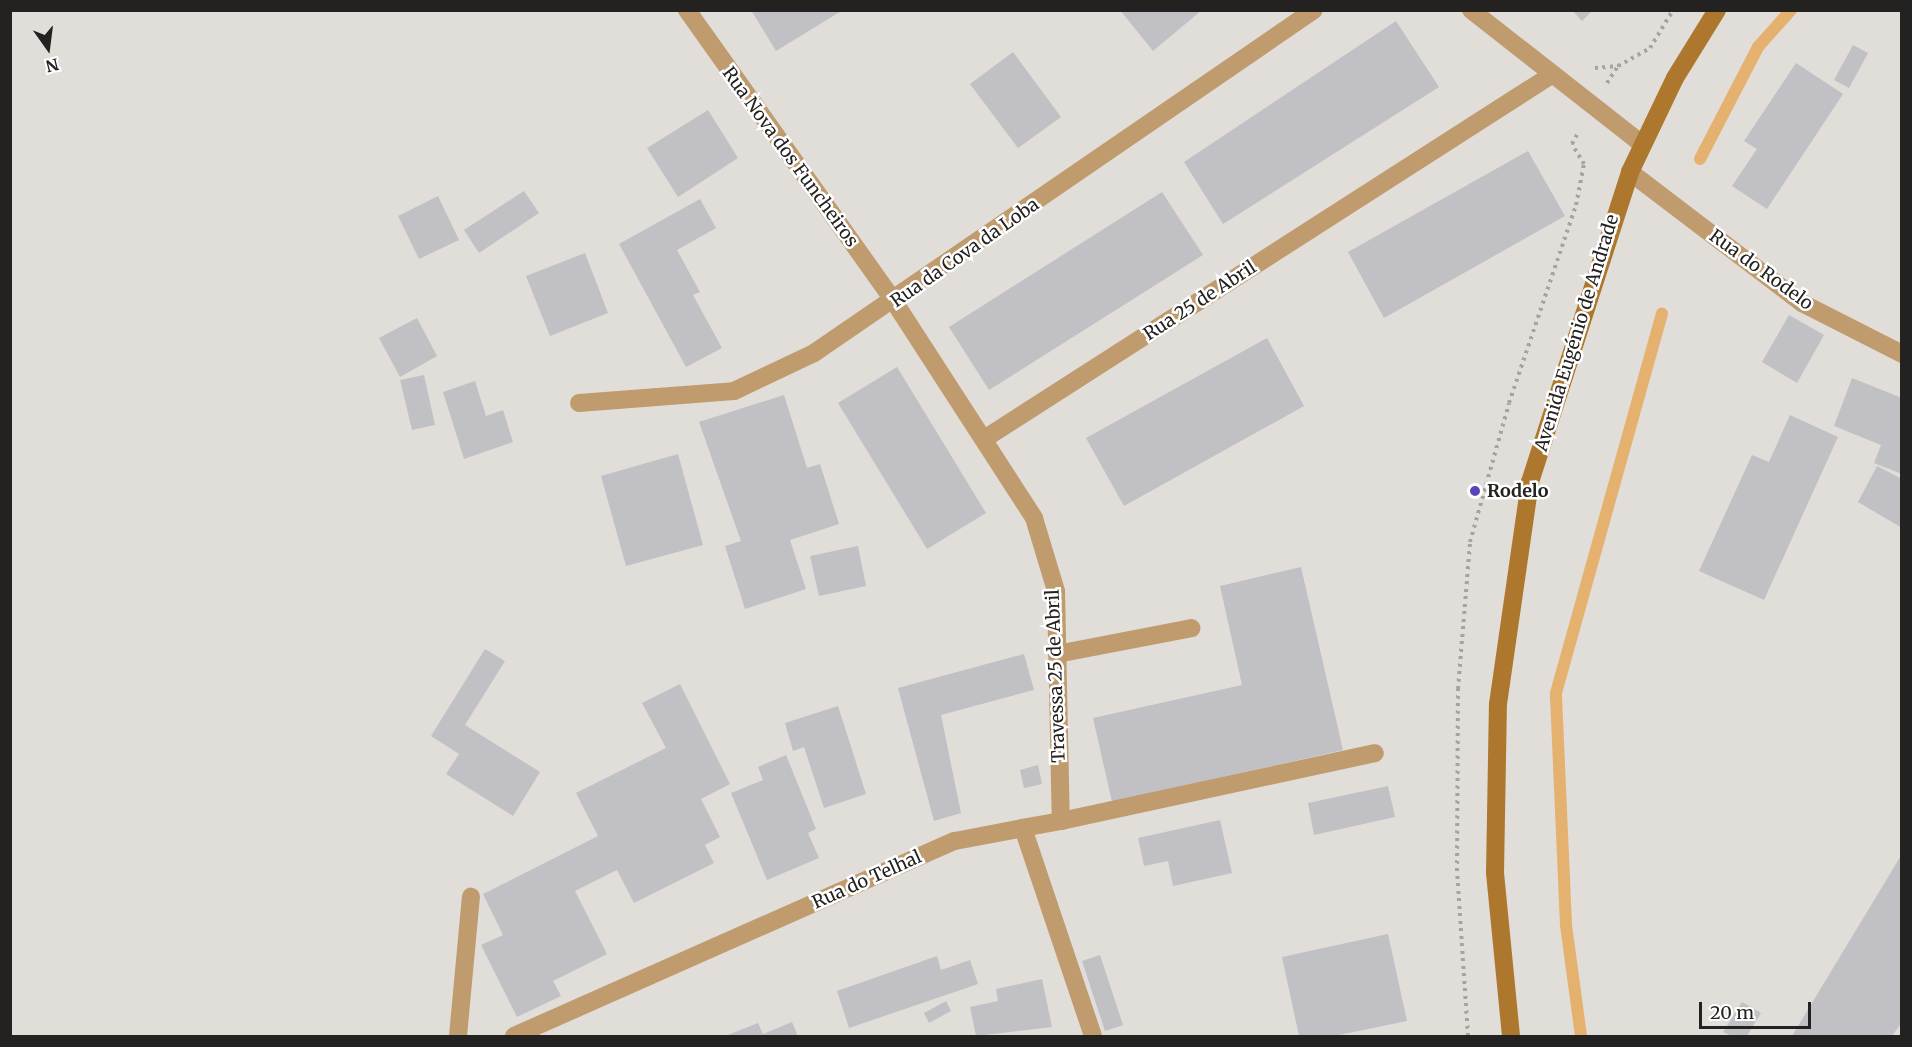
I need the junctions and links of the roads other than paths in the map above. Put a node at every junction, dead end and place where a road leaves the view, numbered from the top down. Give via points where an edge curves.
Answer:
1 (687, 10) edge
2 (1314, 10) edge
3 (1471, 10) edge
4 (1717, 10) edge
5 (1553, 74) junction
6 (1642, 144) junction
7 (1630, 172) junction
8 (895, 303) junction
9 (1902, 354) edge
10 (579, 403) dead end
11 (984, 439) junction
12 (1192, 628) dead end
13 (1057, 654) junction
14 (1375, 753) dead end
15 (1061, 821) junction
16 (1023, 828) junction
17 (471, 897) dead end
18 (458, 1036) edge
19 (514, 1036) edge
20 (1093, 1036) edge
21 (1511, 1036) edge

1 - 8 street, Rua Nova dos Funcheiros
2 - 8 street, Rua da Cova da Loba
3 - 5 street
4 - 6 main road, Avenida Eugénio de Andrade
5 - 6 street
5 - 11 street, Rua 25 de Abril
6 - 7 main road, Avenida Eugénio de Andrade
7 - 9 street, Rua do Rodelo via 1802,303
7 - 21 main road, Avenida Eugénio de Andrade via 1604,240 1530,482 1498,704 1495,873
8 - 10 street, Rua da Cova da Loba via 814,353 734,391
8 - 11 street
11 - 13 street, Travessa 25 de Abril via 1034,518 1056,591
12 - 13 street
13 - 15 street, Travessa 25 de Abril
14 - 15 street
15 - 16 street
16 - 19 street, Rua do Telhal via 955,841
16 - 20 street
17 - 18 street

